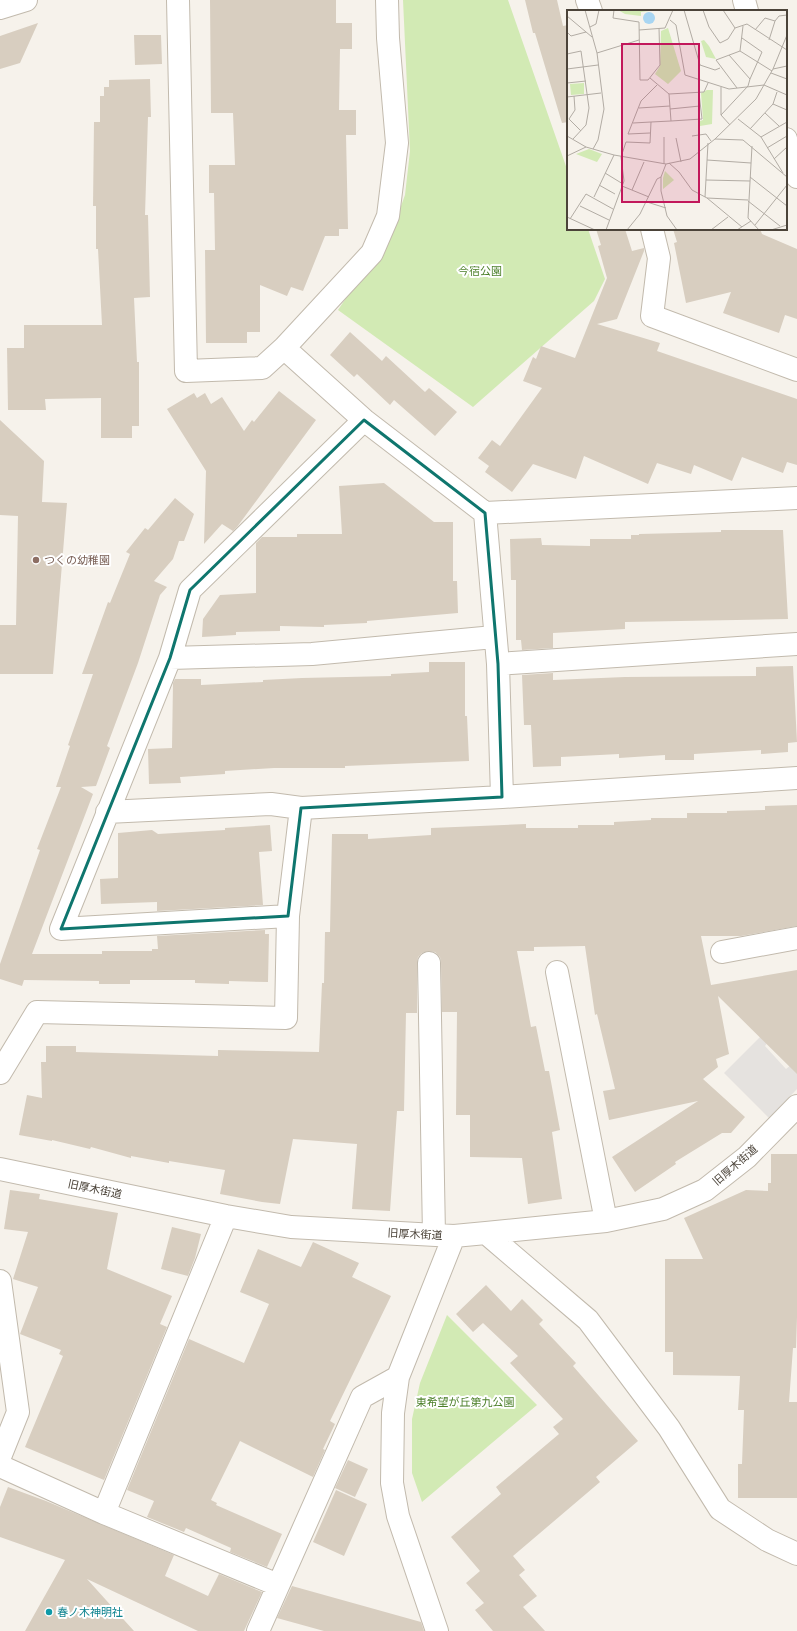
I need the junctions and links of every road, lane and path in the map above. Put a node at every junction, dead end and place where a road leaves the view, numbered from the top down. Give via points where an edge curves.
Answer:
1 (26, 0) edge
2 (178, 0) edge
3 (387, 0) edge
4 (588, 0) edge
5 (744, 0) edge
6 (0, 8) edge
7 (591, 10) edge
8 (747, 10) edge
9 (787, 142) edge
10 (797, 177) edge
11 (652, 230) edge
12 (284, 348) junction
13 (797, 370) edge
14 (364, 420) junction
15 (797, 498) edge
16 (485, 513) junction
17 (494, 637) junction
18 (797, 644) edge
19 (170, 658) junction
20 (498, 664) junction
21 (797, 778) edge
22 (502, 797) junction
23 (301, 808) junction
24 (107, 812) junction
25 (288, 916) junction
26 (797, 938) edge
27 (722, 952) dead end
28 (429, 963) dead end
29 (557, 972) dead end
30 (0, 1073) edge
31 (797, 1106) edge
32 (0, 1169) edge
33 (226, 1216) junction
34 (606, 1221) junction
35 (486, 1233) junction
36 (444, 1235) junction
37 (0, 1281) edge
38 (398, 1377) junction
39 (1, 1454) edge
40 (104, 1513) junction
41 (797, 1554) edge
42 (278, 1585) junction
43 (260, 1631) edge
44 (437, 1631) edge

1 - 6 street
2 - 12 street via 186,371 262,368
3 - 12 street via 397,143 388,216 372,253
4 - 7 street
5 - 8 street
9 - 10 street
11 - 13 street via 659,258 652,316
12 - 14 street
14 - 16 street
14 - 19 street via 190,590
15 - 16 street
16 - 17 street
17 - 19 street via 312,654
17 - 20 street
18 - 20 street
19 - 24 street
20 - 22 street
21 - 22 street
22 - 23 street
23 - 24 street via 271,804
23 - 25 street
24 - 25 street via 60,929
25 - 30 street via 286,1018 36,1012
26 - 27 street
28 - 36 street
29 - 34 street
31 - 34 street, 旧厚木街道 via 747,1157 705,1190 663,1209
32 - 33 street, 旧厚木街道
33 - 36 street, 旧厚木街道 via 291,1227
33 - 40 street
34 - 35 street, 旧厚木街道
35 - 36 street, 旧厚木街道
35 - 41 street via 588,1320 669,1428 720,1509 767,1540
36 - 38 street
37 - 39 street via 18,1412
38 - 42 street via 362,1397
38 - 44 street via 393,1413 392,1483 398,1516
39 - 40 street
40 - 42 street
42 - 43 street

